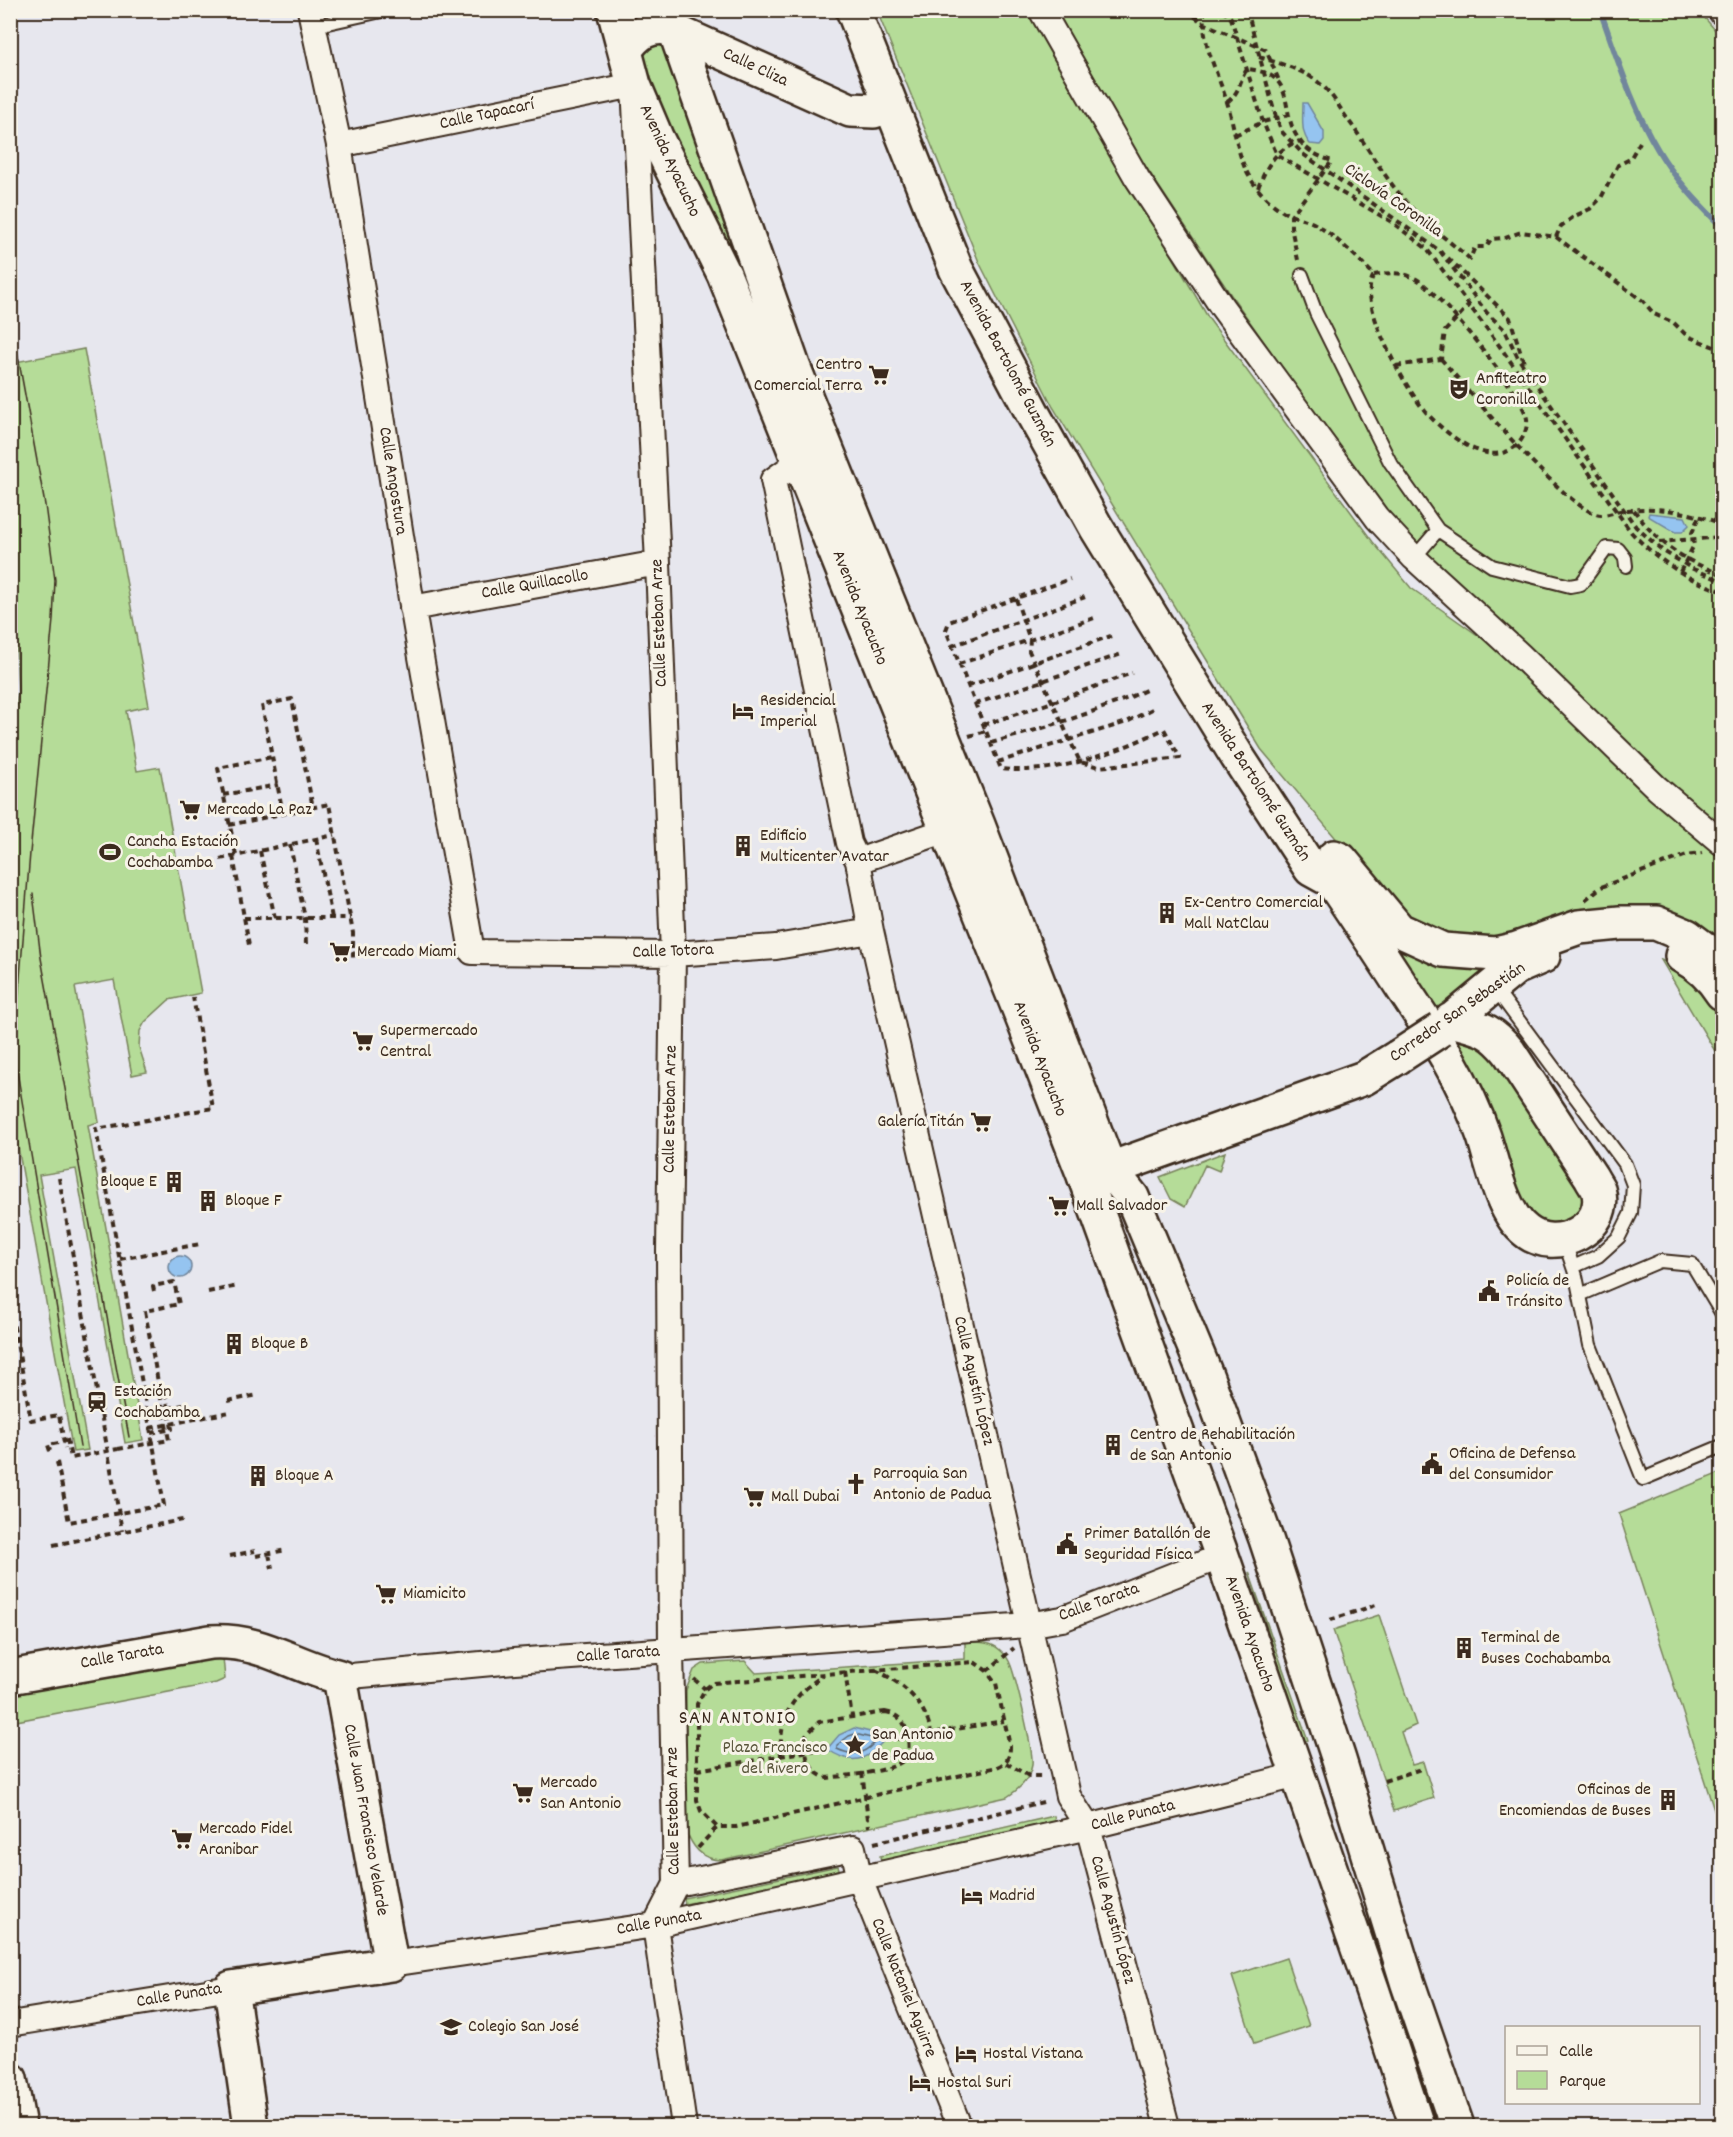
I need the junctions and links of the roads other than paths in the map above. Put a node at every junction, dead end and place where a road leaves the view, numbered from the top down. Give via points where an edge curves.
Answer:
1 (386, 10) edge
2 (614, 10) edge
3 (853, 10) edge
4 (1041, 10) edge
5 (312, 18) edge
6 (672, 21) edge
7 (626, 49) junction
8 (634, 85) junction
9 (891, 105) junction
10 (339, 145) junction
11 (1302, 275) road end
12 (800, 461) junction
13 (1438, 530) junction
14 (1414, 558) junction
15 (658, 563) junction
16 (1626, 566) dead end
17 (412, 608) junction
18 (947, 830) junction
19 (1290, 836) junction
20 (1713, 848) edge
21 (858, 861) junction
22 (872, 931) junction
23 (472, 952) joint
24 (673, 954) junction
25 (1722, 962) edge
26 (1493, 985) junction
27 (1722, 993) edge
28 (1446, 1024) junction
29 (1097, 1173) junction
30 (1568, 1253) junction
31 (1580, 1295) junction
32 (1722, 1314) edge
33 (1722, 1446) edge
34 (1222, 1556) junction
35 (1029, 1630) junction
36 (671, 1651) junction
37 (10, 1677) edge
38 (340, 1677) junction
39 (1298, 1775) junction
40 (1088, 1827) junction
41 (853, 1848) joint
42 (860, 1880) junction
43 (676, 1884) junction
44 (655, 1925) junction
45 (391, 1964) junction
46 (231, 1988) junction
47 (10, 2024) edge
48 (10, 2079) edge
49 (19, 2127) edge
50 (251, 2127) edge
51 (684, 2127) edge
52 (959, 2127) edge
53 (1167, 2127) edge
54 (1417, 2127) edge
55 (1457, 2127) edge

1 - 5 lane
2 - 7 main road, Avenida Ayacucho
3 - 9 main road, Avenida Bartolomé Guzmán
4 - 14 street via 1137,178 1222,308 1377,518
5 - 10 street, Calle Angostura
6 - 7 main road, Calle Cliza via 646,29
6 - 9 main road, Calle Cliza via 850,110 874,111
6 - 29 main road, Avenida Ayacucho via 793,366 978,825
7 - 8 main road, Avenida Ayacucho
8 - 10 street, Calle Tapacarí
8 - 12 main road, Avenida Ayacucho via 724,274
8 - 15 street, Calle Esteban Arze
9 - 19 main road, Avenida Bartolomé Guzmán via 956,268 1033,414 1096,527
10 - 17 street, Calle Angostura
11 - 13 lane via 1316,313 1390,462
12 - 18 main road, Avenida Ayacucho
12 - 21 street, Calle Agustín López via 773,480 849,843
13 - 14 lane
13 - 16 lane via 1492,566 1570,586 1581,584 1607,548 1618,549
14 - 20 street via 1520,654
15 - 17 street, Calle Quillacollo
15 - 24 street, Calle Esteban Arze
17 - 23 street, Calle Angostura
18 - 21 street
18 - 29 main road, Avenida Ayacucho
19 - 25 main road, Corredor San Sebastián via 1341,860 1400,930 1443,950 1496,954 1578,927 1656,923 1687,936
19 - 30 main road, Avenida Bartolomé Guzmán via 1311,869 1331,880 1448,1059 1475,1109 1508,1211 1526,1231 1541,1239 1557,1241
21 - 22 street, Calle Agustín López
22 - 24 street, Calle Totora via 776,947
22 - 35 street, Calle Agustín López
23 - 24 street, Calle Totora
24 - 36 street, Calle Esteban Arze via 669,1251
26 - 27 main road, Corredor San Sebastián via 1515,968 1552,953 1622,938 1656,943 1690,960 1712,978
26 - 28 main road, Corredor San Sebastián
26 - 30 lane via 1625,1164 1633,1185 1631,1213 1619,1237 1598,1256
28 - 29 main road, Corredor San Sebastián, bridge via 1354,1081
28 - 30 main road via 1488,1031 1498,1038 1598,1189 1599,1205 1593,1222 1581,1232
29 - 34 main road, Avenida Ayacucho
29 - 55 main road, Avenida Ayacucho via 1132,1197 1206,1375 1340,1760 1407,1981
30 - 31 lane
31 - 32 lane via 1660,1261 1692,1264
31 - 33 lane via 1590,1345 1642,1479
34 - 35 street, Calle Tarata
34 - 39 main road, Avenida Ayacucho
35 - 36 street, Calle Tarata
35 - 40 street, Calle Agustín López via 1066,1786
36 - 38 street, Calle Tarata
36 - 43 street, Calle Esteban Arze
37 - 38 main road, Calle Tarata via 230,1641 255,1646
38 - 45 main road, Calle Juan Francisco Velarde
39 - 40 street, Calle Punata
39 - 54 main road, Avenida Ayacucho
40 - 42 street, Calle Punata
40 - 53 street, Calle Agustín López
41 - 42 street, Calle Nataniel Aguirre
41 - 43 street, Calle Punata
42 - 44 street, Calle Punata
42 - 52 street, Calle Nataniel Aguirre
43 - 44 street, Calle Esteban Arze
44 - 45 street, Calle Punata
44 - 51 street
45 - 46 main road, Calle Punata
46 - 47 street, Calle Punata
46 - 50 main road
48 - 49 main road

